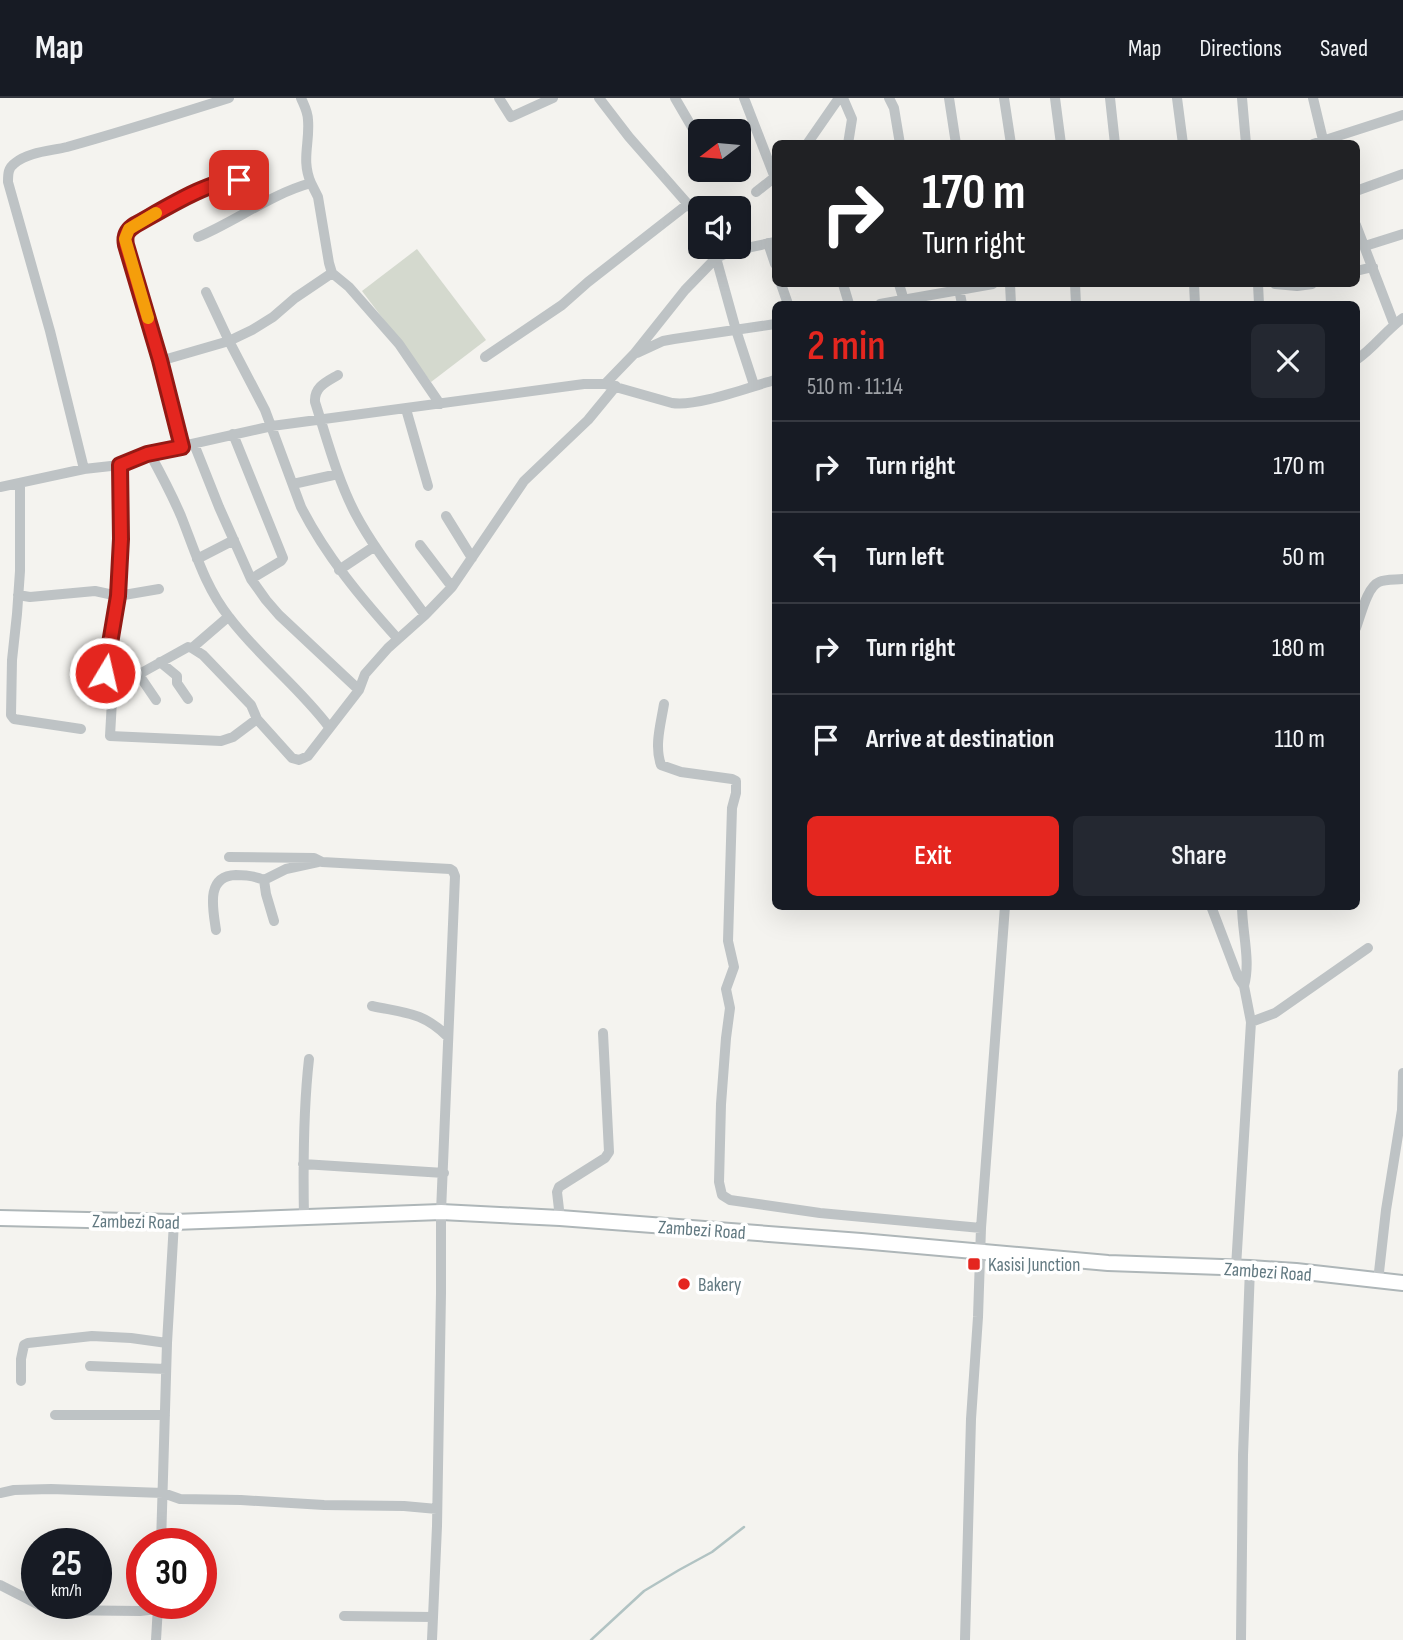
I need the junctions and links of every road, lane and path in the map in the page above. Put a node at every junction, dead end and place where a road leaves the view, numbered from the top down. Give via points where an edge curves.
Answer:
1 (229, 98) edge
2 (301, 98) edge
3 (499, 98) edge
4 (553, 98) edge
5 (599, 98) edge
6 (675, 98) edge
7 (744, 98) edge
8 (889, 98) edge
9 (949, 98) edge
10 (1004, 98) edge
11 (1055, 98) edge
12 (1110, 98) edge
13 (1177, 98) edge
14 (1242, 98) edge
15 (1313, 98) edge
16 (839, 99) edge
17 (204, 102) edge
18 (1403, 115) edge
19 (688, 120) edge
20 (810, 140) edge
21 (849, 140) edge
22 (899, 140) edge
23 (955, 140) edge
24 (1010, 140) edge
25 (1060, 140) edge
26 (1115, 140) edge
27 (1182, 140) edge
28 (1246, 140) edge
29 (1320, 140) edge
30 (1326, 140) edge
31 (772, 171) edge
32 (1403, 174) edge
33 (772, 180) edge
34 (311, 183) junction
35 (1360, 190) edge
36 (756, 192) dead end
37 (688, 204) joint
38 (260, 205) junction
39 (1360, 234) edge
40 (1403, 234) edge
41 (198, 237) dead end
42 (772, 242) edge
43 (1365, 246) junction
44 (751, 247) edge
45 (715, 259) edge
46 (716, 259) edge
47 (1373, 267) junction
48 (1360, 270) edge
49 (332, 273) junction
50 (955, 287) edge
51 (206, 292) dead end
52 (907, 301) edge
53 (1399, 321) edge
54 (772, 324) edge
55 (736, 330) junction
56 (229, 341) junction
57 (634, 354) junction
58 (485, 357) dead end
59 (1360, 357) edge
60 (160, 360) junction
61 (338, 375) dead end
62 (772, 381) edge
63 (611, 385) junction
64 (754, 385) junction
65 (440, 404) junction
66 (406, 408) junction
67 (321, 419) junction
68 (272, 426) junction
69 (233, 434) junction
70 (194, 444) junction
71 (182, 447) junction
72 (150, 454) junction
73 (120, 465) junction
74 (84, 469) junction
75 (338, 474) junction
76 (20, 484) junction
77 (293, 484) junction
78 (428, 486) dead end
79 (0, 487) edge
80 (446, 516) dead end
81 (234, 540) junction
82 (420, 545) dead end
83 (375, 546) junction
84 (472, 558) junction
85 (197, 559) junction
86 (339, 570) junction
87 (251, 579) junction
88 (1403, 579) edge
89 (452, 587) junction
90 (159, 589) dead end
91 (18, 595) junction
92 (118, 596) junction
93 (425, 615) junction
94 (228, 617) junction
95 (1360, 617) edge
96 (398, 639) junction
97 (192, 648) junction
98 (160, 662) junction
99 (139, 675) junction
100 (113, 682) junction
101 (359, 690) junction
102 (188, 699) dead end
103 (156, 700) dead end
104 (664, 704) dead end
105 (257, 719) junction
106 (329, 727) junction
107 (81, 729) dead end
108 (229, 857) dead end
109 (322, 862) junction
110 (264, 880) junction
111 (1005, 910) edge
112 (1213, 910) edge
113 (1242, 910) edge
114 (274, 921) dead end
115 (216, 930) dead end
116 (1368, 948) dead end
117 (1244, 986) junction
118 (372, 1006) dead end
119 (1251, 1022) junction
120 (603, 1032) dead end
121 (448, 1037) junction
122 (310, 1059) dead end
123 (1403, 1073) edge
124 (303, 1164) junction
125 (444, 1172) junction
126 (441, 1212) junction
127 (0, 1218) edge
128 (304, 1218) junction
129 (560, 1218) junction
130 (174, 1222) junction
131 (981, 1228) junction
132 (981, 1251) junction
133 (1243, 1268) junction
134 (1378, 1281) junction
135 (1403, 1283) edge
136 (167, 1343) junction
137 (90, 1366) dead end
138 (166, 1369) junction
139 (22, 1381) dead end
140 (55, 1415) dead end
141 (165, 1415) junction
142 (0, 1493) edge
143 (163, 1493) junction
144 (437, 1509) junction
145 (161, 1528) edge
146 (0, 1585) edge
147 (126, 1611) edge
148 (344, 1616) dead end
149 (433, 1617) junction
150 (157, 1619) edge
151 (156, 1640) edge
152 (432, 1640) edge
153 (965, 1640) edge
154 (1241, 1640) edge

1 - 17 street
2 - 34 street via 309,119 306,171
3 - 4 street via 512,117
5 - 37 street
6 - 19 street
7 - 31 street
8 - 22 street
9 - 23 street
10 - 24 street
11 - 25 street
12 - 26 street
13 - 27 street
14 - 28 street
15 - 29 street
16 - 20 street
16 - 21 street via 852,119
17 - 74 street via 26,156 8,173
18 - 30 street
32 - 35 street
33 - 36 street
34 - 38 street
34 - 49 street via 318,197
37 - 58 street via 562,305
38 - 41 street
38 - 60 street via 244,182 234,179 200,191 129,229 126,245
39 - 43 street
40 - 43 street
42 - 44 street
43 - 47 street
45 - 57 street
46 - 55 street
47 - 48 street
47 - 53 street
49 - 56 street via 273,317
49 - 65 street via 399,344
50 - 52 street
51 - 56 street
53 - 59 street
54 - 55 street
55 - 57 street via 663,341
55 - 64 street
56 - 60 street
56 - 68 street
57 - 63 street
60 - 71 street
61 - 67 street via 316,392
62 - 64 street
63 - 64 street via 682,404
63 - 65 street via 571,385
63 - 84 street via 587,420 524,481
65 - 66 street
66 - 67 street
66 - 78 street
67 - 68 street
67 - 75 street
68 - 69 street
68 - 77 street
69 - 70 street
69 - 87 street via 283,558
70 - 71 street
70 - 81 street
71 - 72 street
72 - 73 street
72 - 85 street
73 - 74 street
73 - 92 street
74 - 76 street
75 - 77 street
75 - 83 street
76 - 79 street
76 - 91 street
77 - 86 street via 306,517
80 - 84 street
81 - 85 street
81 - 87 street
82 - 89 street
83 - 86 street
83 - 93 street
84 - 89 street
85 - 94 street
86 - 96 street
87 - 101 street via 279,615
88 - 95 street via 1376,583
89 - 93 street
90 - 92 street
91 - 92 street via 95,591
91 - 107 street via 11,715
92 - 100 street via 105,673 107,683 111,686
93 - 96 street
94 - 97 street
94 - 106 street
96 - 101 street via 365,674
97 - 98 street
97 - 105 street via 251,705
98 - 99 street
98 - 102 street via 177,676
99 - 100 street via 116,687
99 - 103 street
100 - 105 street via 110,736 221,741
101 - 106 street
104 - 131 street via 661,765 732,779 737,786 732,808 728,942 734,967 726,989 730,1008 721,1104 722,1195 820,1213
105 - 106 street via 299,760 308,756
108 - 109 street via 314,858
109 - 110 street via 286,869
109 - 121 street via 453,871
110 - 114 street
110 - 115 street via 231,875 218,881 213,904
111 - 131 street
112 - 117 street
113 - 117 street
116 - 119 street via 1275,1013
117 - 119 street
118 - 121 street via 418,1015
119 - 133 street
120 - 129 street via 609,1152 559,1187
121 - 125 street
122 - 124 street
123 - 134 street
124 - 125 street
124 - 128 street
125 - 126 street
126 - 128 main road, Zambezi Road
126 - 129 main road, Zambezi Road
126 - 144 street
127 - 130 main road, Zambezi Road
128 - 130 main road, Zambezi Road
129 - 132 main road, Zambezi Road
130 - 136 street
131 - 132 street
132 - 133 main road, Zambezi Road via 1108,1263
132 - 153 street
133 - 134 main road, Zambezi Road
133 - 154 street
134 - 135 main road, Zambezi Road
136 - 138 street
136 - 139 street via 92,1336 28,1343 21,1359
137 - 138 street
138 - 141 street
140 - 141 street
141 - 143 street
142 - 143 street via 51,1489
143 - 144 street via 180,1499
143 - 145 street
144 - 149 street
146 - 147 street via 49,1610
148 - 149 street
149 - 152 street
150 - 151 street

